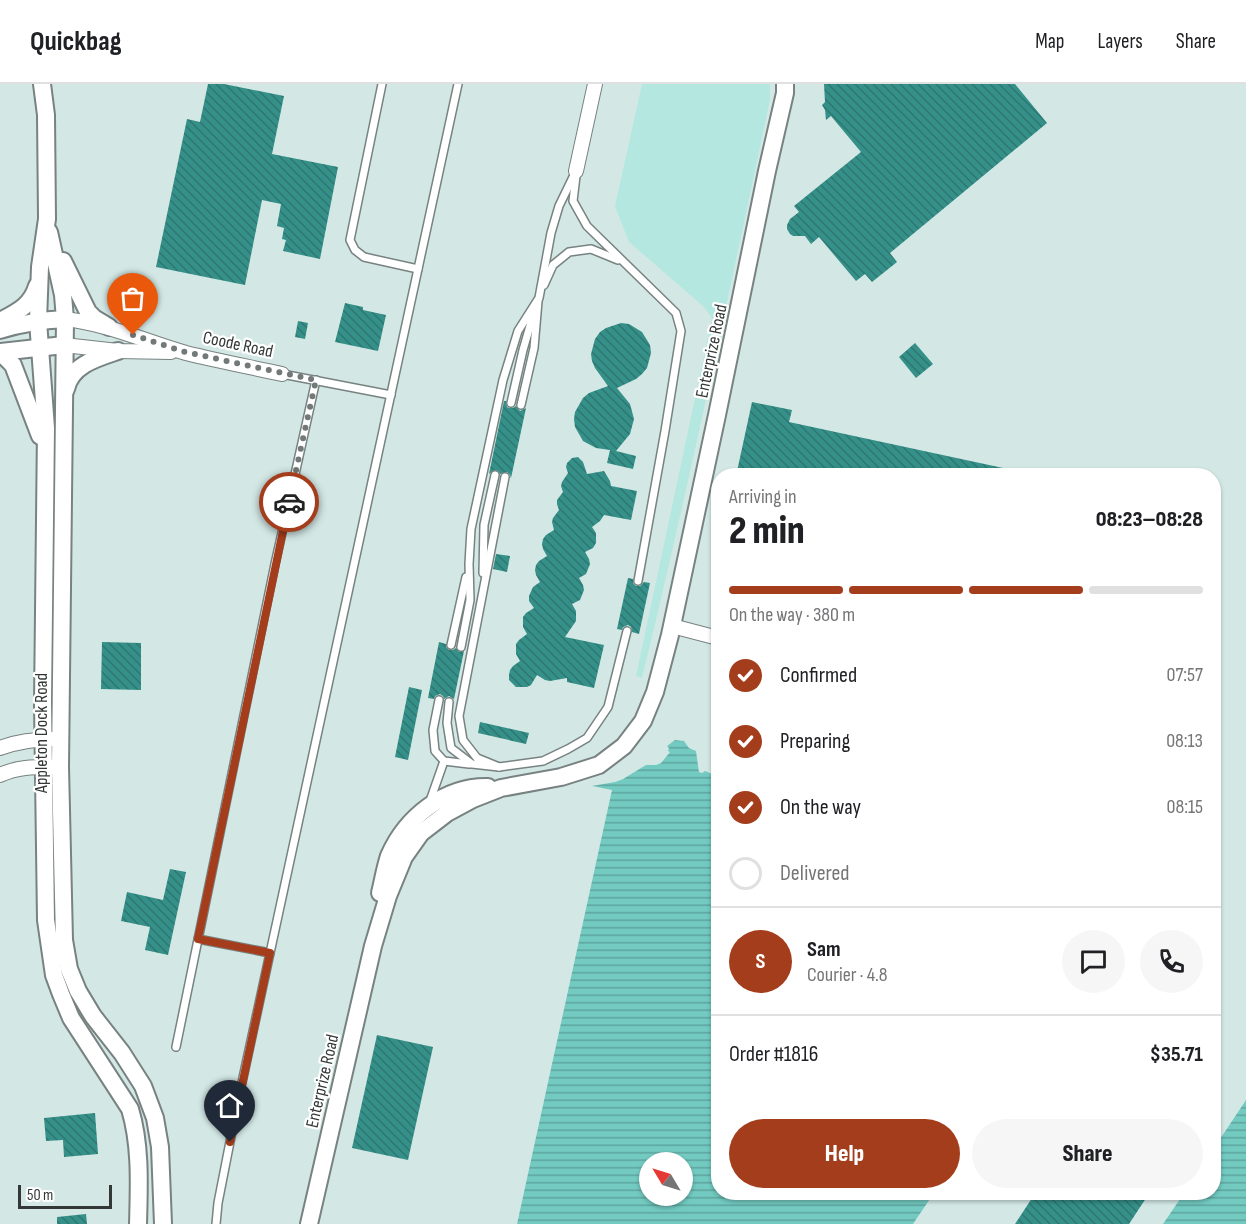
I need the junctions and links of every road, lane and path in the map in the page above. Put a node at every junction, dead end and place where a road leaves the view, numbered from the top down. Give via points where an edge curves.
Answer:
1 (42, 84) edge
2 (382, 84) edge
3 (458, 84) edge
4 (595, 84) edge
5 (785, 84) edge
6 (576, 171) junction
7 (47, 222) junction
8 (621, 260) junction
9 (418, 269) junction
10 (39, 279) junction
11 (539, 298) junction
12 (65, 319) junction
13 (0, 321) edge
14 (38, 321) junction
15 (109, 327) junction
16 (0, 330) edge
17 (64, 345) junction
18 (39, 348) junction
19 (117, 351) junction
20 (185, 352) junction
21 (0, 354) edge
22 (282, 374) joint
23 (316, 380) junction
24 (64, 394) junction
25 (391, 395) junction
26 (511, 403) dead end
27 (521, 405) dead end
28 (45, 457) junction
29 (495, 475) dead end
30 (505, 477) dead end
31 (469, 564) junction
32 (638, 581) dead end
33 (483, 590) junction
34 (672, 626) junction
35 (627, 631) dead end
36 (711, 636) edge
37 (451, 645) dead end
38 (461, 647) dead end
39 (439, 700) dead end
40 (449, 702) dead end
41 (52, 739) junction
42 (0, 748) edge
43 (444, 761) junction
44 (472, 764) junction
45 (52, 767) junction
46 (499, 767) junction
47 (0, 775) edge
48 (501, 788) junction
49 (428, 806) junction
50 (198, 939) junction
51 (373, 946) junction
52 (270, 953) junction
53 (176, 1047) dead end
54 (138, 1224) edge
55 (163, 1224) edge
56 (216, 1224) edge
57 (309, 1224) edge

1 - 7 street, Appleton Dock Road
2 - 9 lane via 350,240 364,257
3 - 9 lane
4 - 6 street
5 - 34 street, Enterprize Road
6 - 8 lane via 573,201 587,226
6 - 11 lane via 551,233
7 - 10 street, Appleton Dock Road
7 - 12 street, Appleton Dock Road
7 - 15 street via 88,312
8 - 11 lane via 591,249 568,252 553,265
8 - 32 lane via 676,313 681,331
9 - 25 lane
10 - 13 street via 31,300
10 - 14 street, Appleton Dock Road
11 - 26 lane via 522,350
11 - 27 lane via 534,348
11 - 31 lane via 518,331 503,380 471,529
12 - 14 street, Coode Road
12 - 15 street, Coode Road
12 - 17 street, Appleton Dock Road
14 - 16 street, Coode Road
14 - 18 street, Appleton Dock Road
15 - 20 street, Coode Road
17 - 18 street, Coode Road
17 - 19 street, Coode Road
17 - 24 street, Appleton Dock Road
18 - 21 street, Coode Road
18 - 28 street, Appleton Dock Road
19 - 20 street, Coode Road
19 - 24 street via 83,365 67,383
20 - 22 street, Coode Road
21 - 28 street via 14,365
22 - 23 lane
23 - 25 lane
23 - 50 lane
24 - 41 street, Appleton Dock Road
25 - 52 lane
28 - 41 street, Appleton Dock Road
29 - 33 lane via 484,525
30 - 33 lane
31 - 37 lane
31 - 38 lane via 470,600
33 - 46 lane via 459,716 463,740 477,758
34 - 36 street
34 - 48 street, Enterprize Road via 655,692 643,722 624,746 599,765 561,777
35 - 46 lane via 608,706 587,738 543,760
39 - 43 lane via 433,730 435,751
40 - 44 lane via 451,748
41 - 42 street via 16,742
41 - 45 street, Appleton Dock Road
43 - 44 lane
43 - 49 lane
44 - 46 lane
45 - 47 street via 26,767
45 - 54 street, Appleton Dock Road via 46,920 54,975 71,1018 130,1109 138,1154
45 - 55 street, Appleton Dock Road via 69,969 93,1016 143,1086 155,1118
48 - 49 street, Enterprize Road via 478,787
48 - 51 street, Enterprize Road via 447,813 421,833 404,857
49 - 51 street, Enterprize Road via 406,826 389,857
50 - 52 lane
50 - 53 lane
51 - 57 street, Enterprize Road
52 - 56 lane

